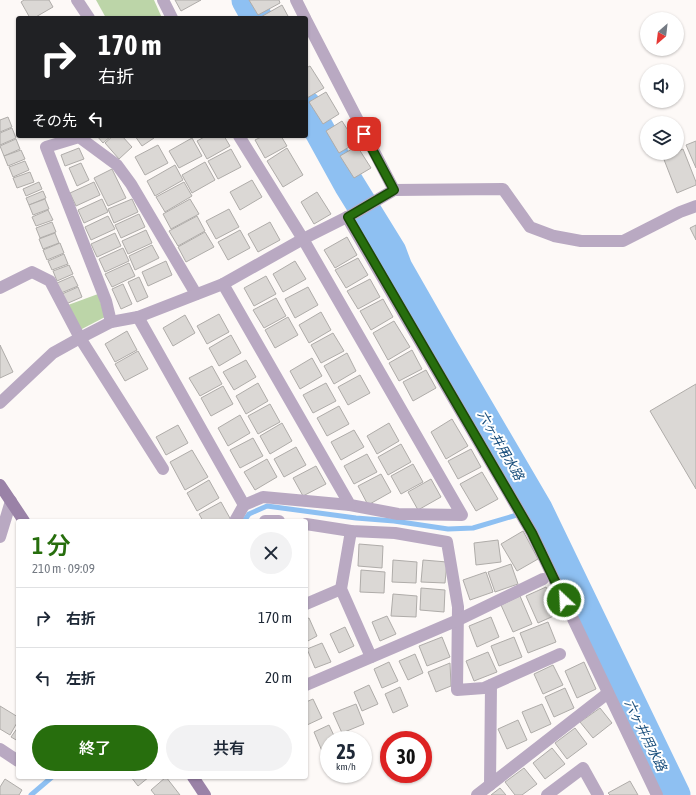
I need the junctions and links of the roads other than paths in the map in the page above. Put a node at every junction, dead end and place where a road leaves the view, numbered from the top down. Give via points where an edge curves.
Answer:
1 (77, 0) edge
2 (163, 0) edge
3 (296, 0) edge
4 (88, 16) edge
5 (171, 16) edge
6 (304, 16) edge
7 (308, 25) edge
8 (76, 138) edge
9 (80, 138) edge
10 (240, 138) edge
11 (391, 192) junction
12 (696, 206) edge
13 (351, 215) junction
14 (303, 239) junction
15 (223, 284) junction
16 (0, 288) edge
17 (196, 294) junction
18 (138, 317) junction
19 (111, 322) junction
20 (80, 338) junction
21 (0, 403) edge
22 (163, 469) dead end
23 (0, 485) edge
24 (11, 501) junction
25 (244, 505) junction
26 (350, 505) junction
27 (23, 519) edge
28 (237, 519) edge
29 (308, 524) edge
30 (351, 531) junction
31 (0, 536) edge
32 (543, 578) dead end
33 (341, 589) junction
34 (308, 603) edge
35 (458, 620) junction
36 (560, 654) dead end
37 (371, 657) junction
38 (308, 684) edge
39 (491, 685) junction
40 (608, 693) junction
41 (0, 749) edge
42 (16, 760) edge
43 (194, 779) edge
44 (490, 785) junction
45 (205, 795) edge
46 (477, 795) edge
47 (547, 795) edge
48 (598, 795) edge
49 (657, 795) edge

1 - 4 street
2 - 5 street
3 - 6 street
7 - 11 street
8 - 19 street via 46,147 106,301
9 - 17 street via 117,165
10 - 14 street
11 - 12 street via 503,189 530,227 554,236 581,241 623,241
11 - 13 street
13 - 14 street
13 - 40 street via 532,533
14 - 15 street
14 - 26 street via 462,515 398,514
15 - 17 street
15 - 26 street
16 - 20 street via 32,272 50,281
17 - 18 street
18 - 19 street
18 - 25 street
19 - 20 street
20 - 21 street via 53,353
20 - 22 street
23 - 24 main road
24 - 27 main road
24 - 31 street
25 - 26 street via 263,497
25 - 28 street
29 - 30 street
30 - 33 street
30 - 35 street via 395,533 448,542
32 - 35 street
33 - 34 street
33 - 37 street
35 - 37 street
35 - 39 street via 457,690
36 - 39 street
37 - 38 street
39 - 44 street
40 - 44 street
40 - 49 street
41 - 42 street
43 - 45 main road
44 - 46 street
47 - 48 street via 583,768

